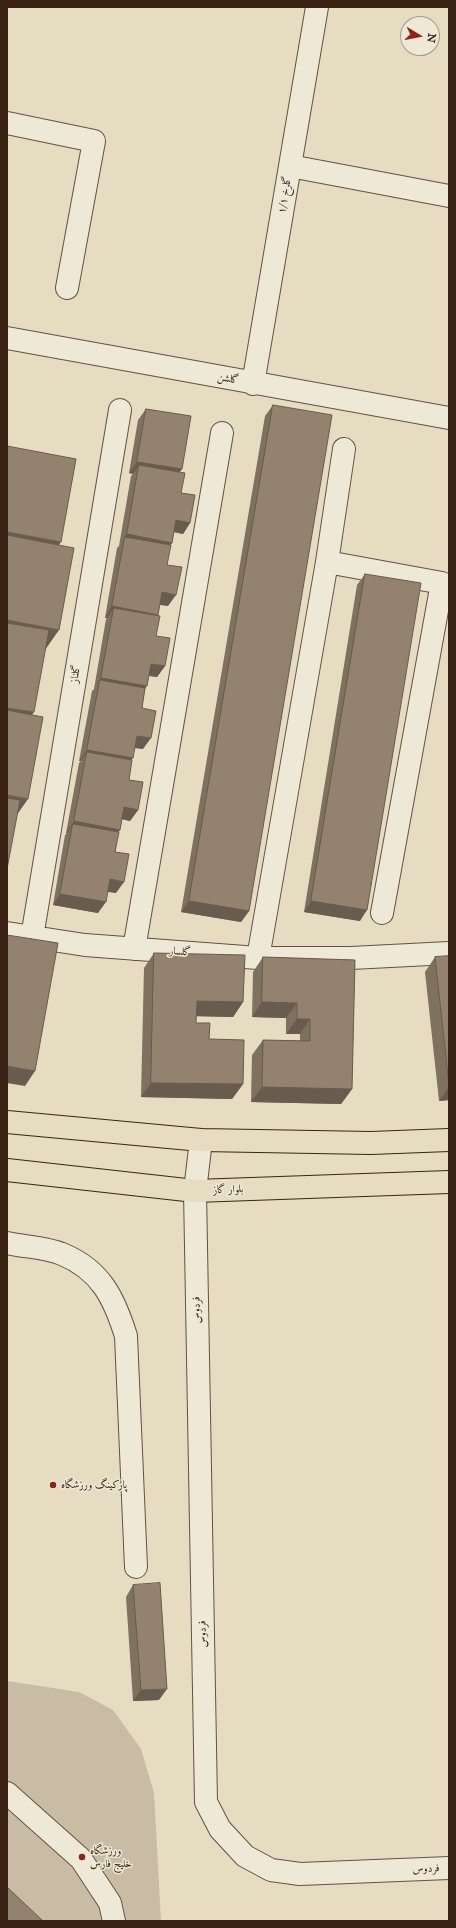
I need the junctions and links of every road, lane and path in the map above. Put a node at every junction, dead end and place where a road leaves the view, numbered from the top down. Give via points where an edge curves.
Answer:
1 (317, 7) edge
2 (7, 122) edge
3 (290, 166) junction
4 (449, 196) edge
5 (67, 288) dead end
6 (7, 338) edge
7 (253, 384) junction
8 (120, 410) dead end
9 (449, 418) edge
10 (222, 433) dead end
11 (344, 449) dead end
12 (327, 562) junction
13 (382, 913) dead end
14 (7, 934) edge
15 (32, 937) junction
16 (134, 949) junction
17 (449, 953) edge
18 (258, 958) junction
19 (7, 1122) edge
20 (201, 1140) junction
21 (449, 1140) edge
22 (7, 1170) edge
23 (449, 1182) edge
24 (195, 1191) junction
25 (7, 1243) edge
26 (136, 1567) dead end
27 (7, 1793) edge
28 (449, 1868) edge
29 (114, 1921) edge

1 - 3 street, گلرخ ۱/۱
2 - 5 street via 94,140
3 - 4 street
3 - 7 street, گلرخ ۱/۱
6 - 7 street, گلشن
7 - 9 street, گلشن
8 - 15 street, گلناز
10 - 16 street
11 - 12 street
12 - 13 street via 442,584
12 - 18 street
14 - 15 street, گلسار
15 - 16 street, گلسار
16 - 18 street, گلسار
17 - 18 street, گلسار via 351,958
19 - 20 main road
20 - 21 main road via 371,1143
20 - 24 street, فردوس
22 - 24 main road, بلوار گاز
23 - 24 main road, بلوار گاز
24 - 28 street, فردوس via 206,1802 220,1829 245,1856 271,1870 300,1874
25 - 26 street via 61,1254 84,1266 101,1280 117,1307 126,1336
27 - 29 street via 81,1859 110,1903

